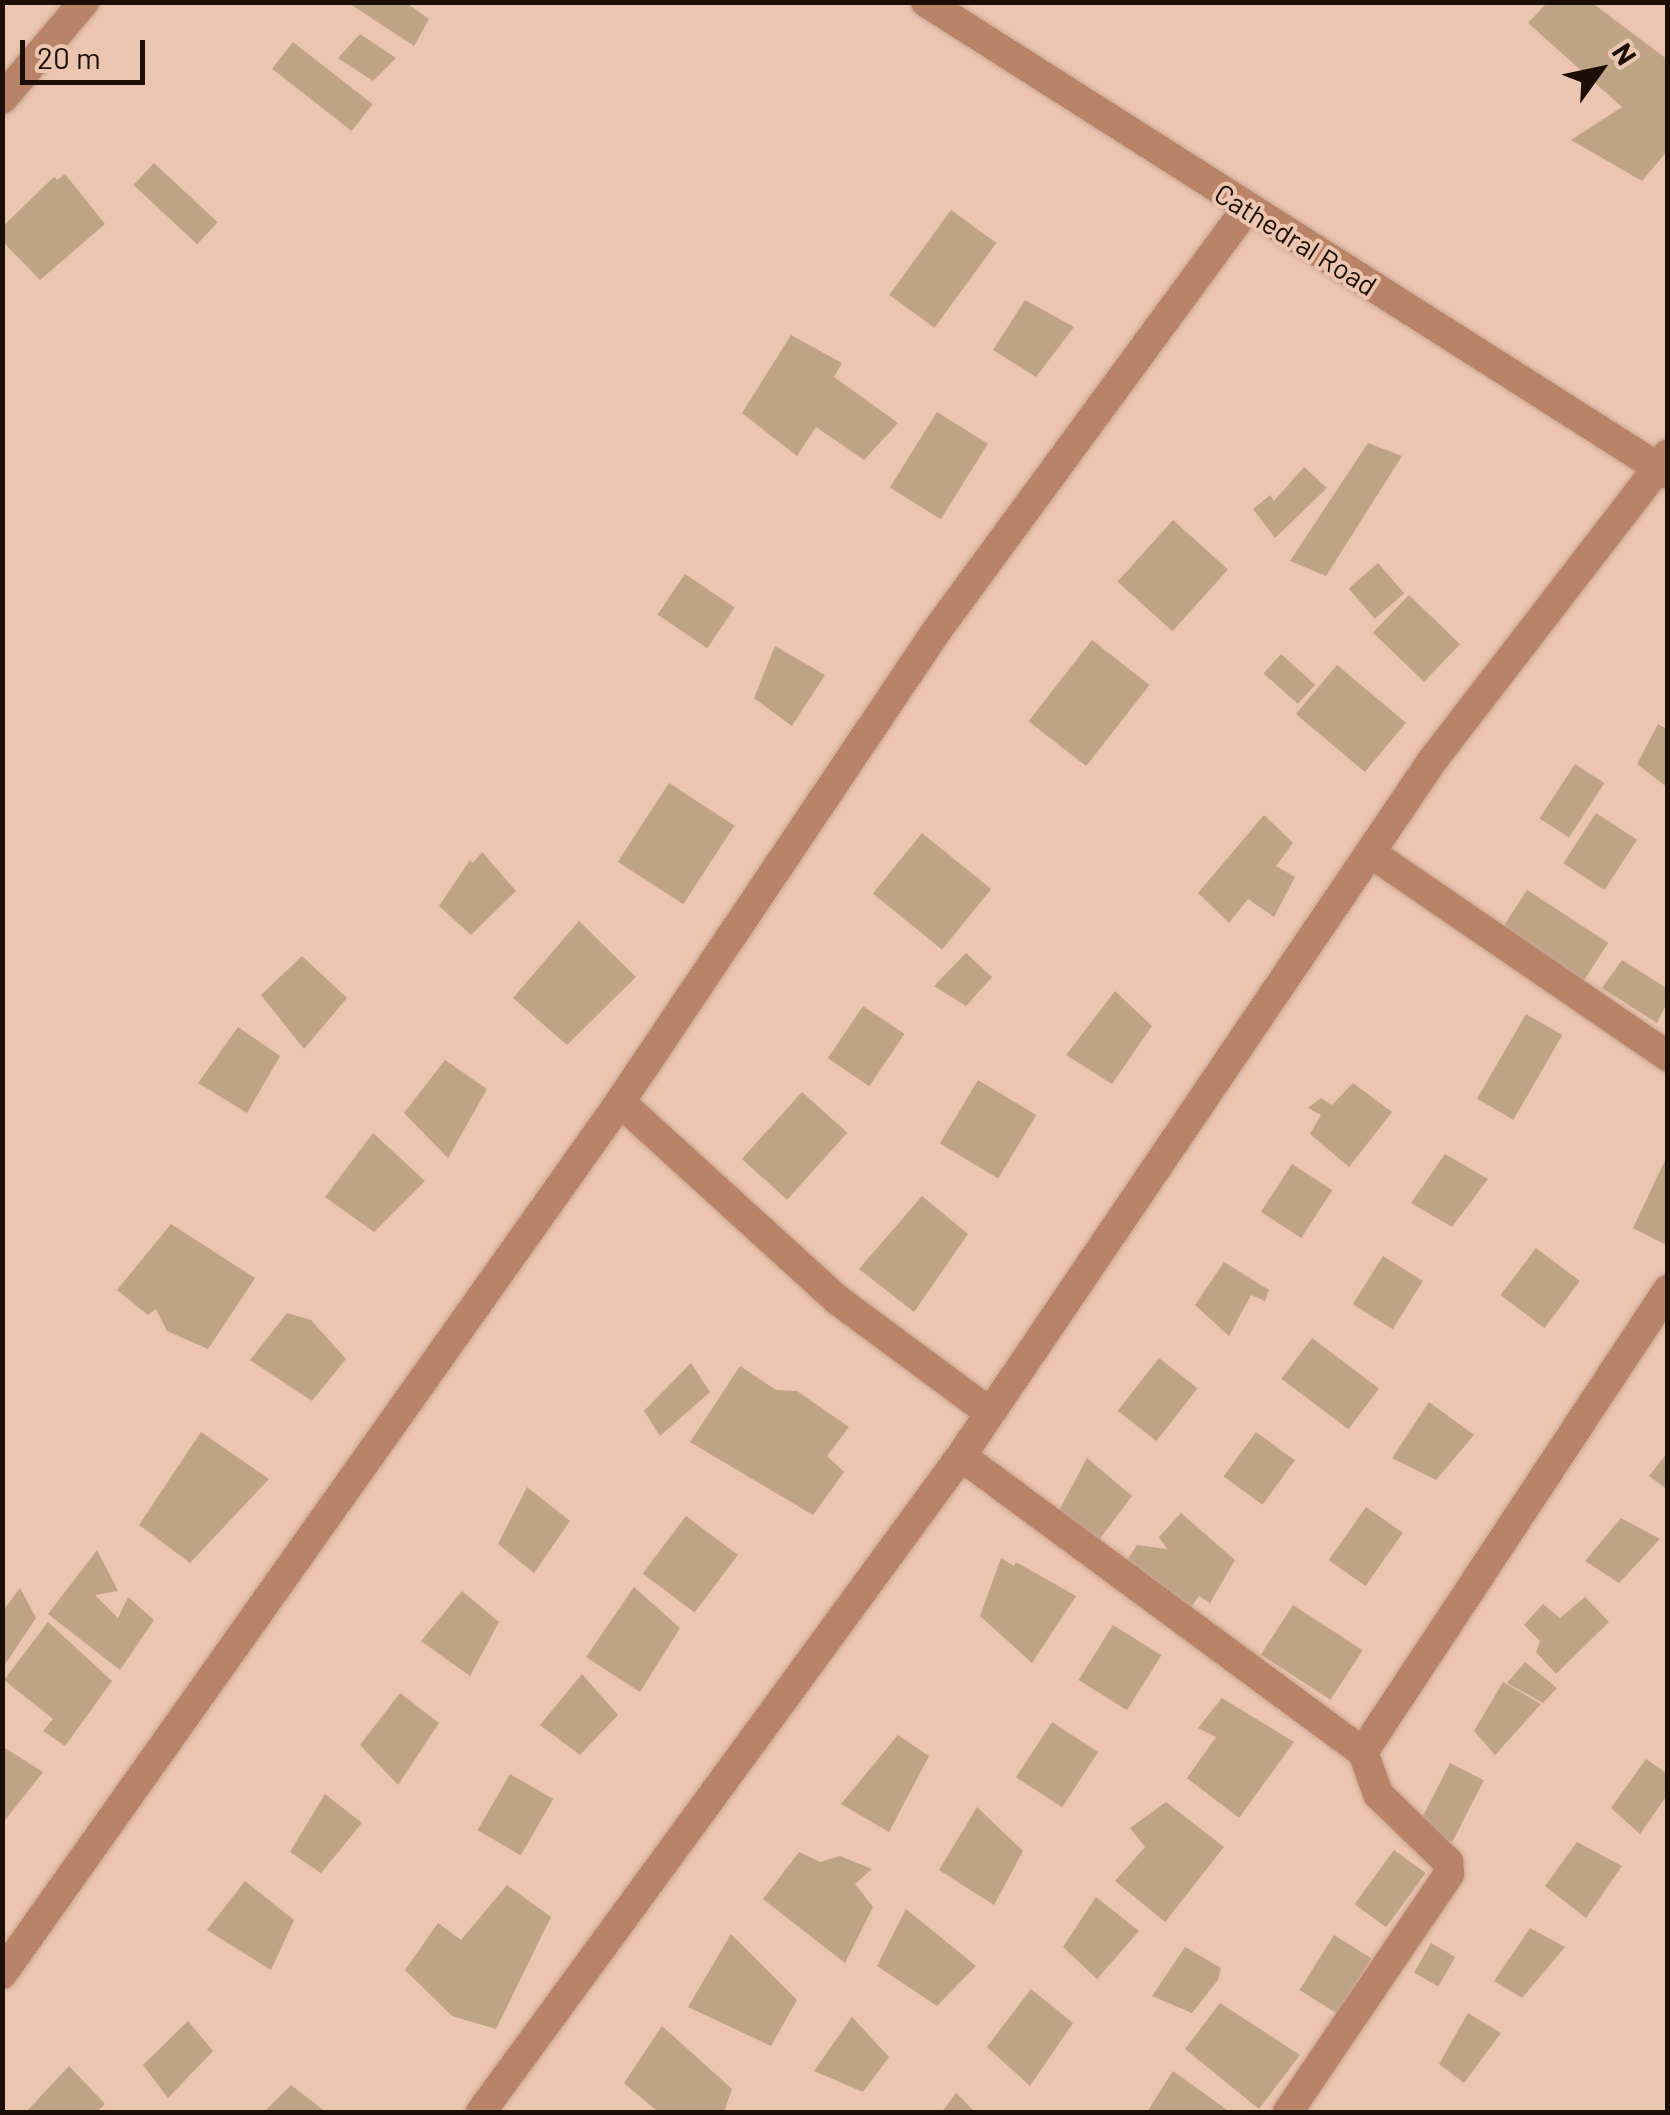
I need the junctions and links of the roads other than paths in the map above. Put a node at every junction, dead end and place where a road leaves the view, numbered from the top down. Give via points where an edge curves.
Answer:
1 (84, 2) edge
2 (926, 2) edge
3 (2, 100) edge
4 (1247, 208) junction
5 (1664, 465) edge
6 (1371, 852) junction
7 (1668, 1056) edge
8 (620, 1102) junction
9 (1668, 1290) edge
10 (989, 1412) junction
11 (961, 1456) junction
12 (1363, 1752) junction
13 (2, 1974) edge
14 (481, 2112) edge
15 (1288, 2112) edge

1 - 3 street
2 - 4 street, Cathedral Road
4 - 5 street, Cathedral Road
4 - 8 street via 934,633
5 - 6 street via 1432,761
6 - 7 street
6 - 10 street
8 - 10 street via 839,1301
8 - 13 street
9 - 12 street
10 - 11 street
11 - 12 street
11 - 14 street
12 - 15 street via 1378,1794 1442,1853 1449,1874

